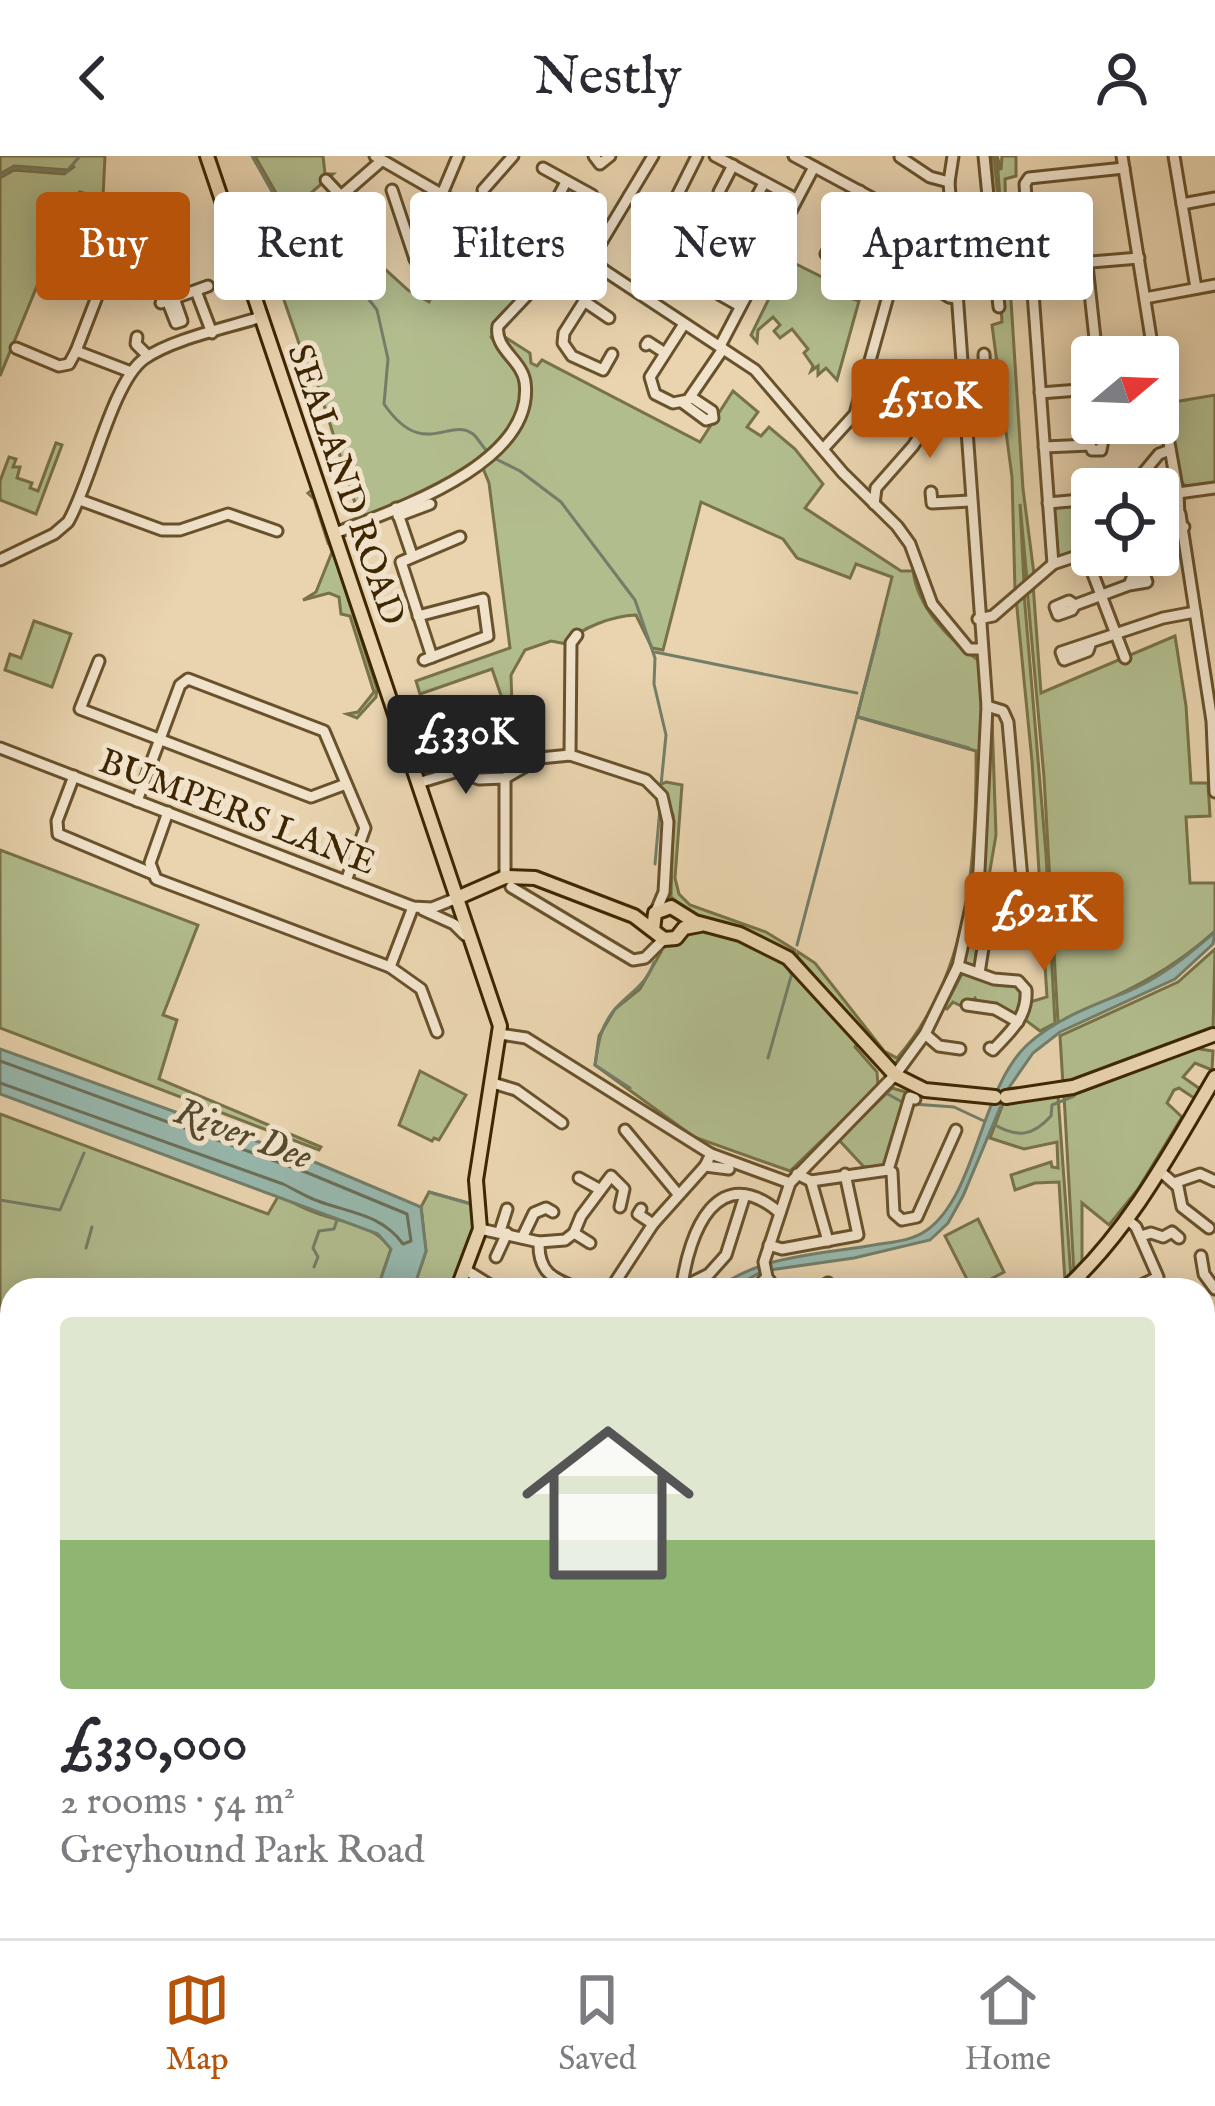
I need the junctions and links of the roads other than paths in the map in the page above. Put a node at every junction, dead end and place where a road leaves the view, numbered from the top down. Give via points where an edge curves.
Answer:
1 (207, 156) edge
2 (458, 156) edge
3 (513, 156) edge
4 (594, 156) edge
5 (610, 156) edge
6 (653, 156) edge
7 (698, 156) edge
8 (715, 156) edge
9 (794, 156) edge
10 (953, 156) edge
11 (984, 156) edge
12 (1174, 156) edge
13 (378, 159) edge
14 (901, 159) edge
15 (1123, 162) edge
16 (733, 166) junction
17 (814, 166) junction
18 (543, 168) dead end
19 (326, 180) dead end
20 (566, 182) junction
21 (950, 182) junction
22 (764, 183) junction
23 (486, 188) dead end
24 (392, 190) dead end
25 (719, 191) dead end
26 (860, 191) edge
27 (337, 192) edge
28 (345, 192) edge
29 (438, 192) edge
30 (443, 192) edge
31 (561, 192) edge
32 (586, 192) edge
33 (678, 192) edge
34 (759, 192) edge
35 (782, 192) edge
36 (951, 192) edge
37 (1025, 192) edge
38 (628, 196) junction
39 (797, 197) edge
40 (631, 198) edge
41 (1215, 198) edge
42 (1182, 204) junction
43 (607, 232) edge
44 (410, 244) edge
45 (1139, 258) junction
46 (1093, 264) edge
47 (607, 272) edge
48 (1215, 285) edge
49 (1196, 288) junction
50 (190, 292) edge
51 (1145, 298) junction
52 (96, 300) edge
53 (521, 300) edge
54 (729, 300) edge
55 (743, 300) edge
56 (887, 300) edge
57 (956, 300) edge
58 (1033, 300) edge
59 (1091, 300) edge
60 (584, 301) joint
61 (997, 305) dead end
62 (740, 306) junction
63 (260, 316) junction
64 (609, 318) dead end
65 (684, 324) junction
66 (212, 333) junction
67 (1095, 336) edge
68 (1151, 336) edge
69 (137, 337) dead end
70 (646, 345) dead end
71 (721, 348) junction
72 (16, 349) dead end
73 (76, 351) junction
74 (665, 353) junction
75 (612, 354) dead end
76 (148, 356) junction
77 (960, 366) junction
78 (131, 372) junction
79 (985, 379) dead end
80 (1071, 391) edge
81 (1040, 393) junction
82 (963, 398) junction
83 (949, 399) junction
84 (1165, 444) edge
85 (1090, 445) dead end
86 (1044, 447) junction
87 (824, 448) junction
88 (1166, 451) junction
89 (1150, 468) edge
90 (1171, 468) edge
91 (1215, 488) edge
92 (931, 492) dead end
93 (1179, 493) edge
94 (80, 500) junction
95 (1071, 500) edge
96 (970, 501) junction
97 (1048, 502) junction
98 (430, 503) dead end
99 (873, 503) junction
100 (397, 512) junction
101 (277, 531) dead end
102 (1179, 532) edge
103 (335, 533) junction
104 (460, 537) dead end
105 (436, 546) junction
106 (412, 554) junction
107 (1071, 558) edge
108 (0, 560) edge
109 (442, 562) dead end
110 (1053, 564) junction
111 (1096, 576) edge
112 (1129, 585) dead end
113 (1102, 595) junction
114 (1075, 604) dead end
115 (1195, 612) junction
116 (418, 616) junction
117 (978, 619) junction
118 (577, 635) dead end
119 (1117, 635) junction
120 (1090, 645) dead end
121 (982, 649) junction
122 (1125, 658) dead end
123 (100, 670) dead end
124 (987, 706) junction
125 (160, 740) junction
126 (0, 748) edge
127 (570, 755) junction
128 (74, 776) junction
129 (505, 778) junction
130 (418, 783) junction
131 (346, 784) junction
132 (1215, 792) edge
133 (137, 801) junction
134 (168, 812) junction
135 (151, 873) junction
136 (346, 881) junction
137 (508, 882) junction
138 (664, 892) junction
139 (457, 898) junction
140 (439, 906) junction
141 (416, 907) junction
142 (676, 910) junction
143 (655, 912) junction
144 (634, 916) junction
145 (443, 919) junction
146 (701, 925) junction
147 (684, 928) junction
148 (657, 934) junction
149 (465, 935) junction
150 (1026, 940) dead end
151 (984, 943) junction
152 (390, 967) junction
153 (958, 967) junction
154 (979, 973) junction
155 (968, 1005) dead end
156 (1018, 1022) junction
157 (437, 1033) dead end
158 (500, 1034) junction
159 (926, 1034) junction
160 (1214, 1041) edge
161 (957, 1045) dead end
162 (990, 1048) dead end
163 (895, 1075) junction
164 (1215, 1077) edge
165 (493, 1083) junction
166 (915, 1099) dead end
167 (562, 1123) dead end
168 (625, 1130) dead end
169 (953, 1133) dead end
170 (711, 1154) junction
171 (705, 1166) junction
172 (729, 1169) dead end
173 (888, 1170) junction
174 (1161, 1172) junction
175 (845, 1174) junction
176 (1214, 1177) edge
177 (794, 1179) junction
178 (811, 1181) junction
179 (583, 1182) dead end
180 (1174, 1183) junction
181 (599, 1190) junction
182 (678, 1194) junction
183 (745, 1196) junction
184 (620, 1204) dead end
185 (550, 1208) dead end
186 (507, 1209) dead end
187 (638, 1213) dead end
188 (779, 1213) junction
189 (1126, 1218) junction
190 (653, 1224) junction
191 (1209, 1228) dead end
192 (479, 1229) junction
193 (504, 1232) junction
194 (574, 1233) junction
195 (1141, 1236) junction
196 (522, 1238) junction
197 (1179, 1238) dead end
198 (827, 1241) junction
199 (539, 1242) junction
200 (590, 1243) dead end
201 (770, 1245) junction
202 (500, 1255) dead end
203 (1201, 1256) dead end
204 (466, 1270) junction
205 (767, 1276) edge
206 (1080, 1276) joint
207 (462, 1278) edge
208 (479, 1278) edge
209 (564, 1278) edge
210 (618, 1278) edge
211 (682, 1278) edge
212 (700, 1278) edge
213 (1077, 1278) edge
214 (1156, 1278) edge
215 (1210, 1278) edge

1 - 63 main road, SEALAND ROAD
2 - 30 street
3 - 23 street
4 - 5 street via 600,164
6 - 38 street
7 - 33 street
8 - 16 street
9 - 17 street
10 - 21 street
11 - 61 street
12 - 42 street
13 - 28 street
13 - 29 street
14 - 21 street
15 - 37 street via 1030,178
15 - 45 street
16 - 22 street
16 - 25 street
17 - 26 street
17 - 39 street
18 - 20 street
19 - 27 street
20 - 31 street
20 - 32 street
21 - 36 street
22 - 34 street
22 - 35 street
24 - 44 street
38 - 40 street
38 - 43 street
41 - 42 street
42 - 49 street
45 - 46 street
45 - 51 street
47 - 65 street
48 - 49 street
49 - 51 street
50 - 66 street via 202,288
51 - 68 street
52 - 73 street
53 - 100 street via 496,333 524,380 517,426 481,463
54 - 62 street
55 - 62 street
56 - 87 street via 855,414
57 - 77 street
58 - 81 street
59 - 67 street
60 - 64 street
60 - 75 street via 562,344 603,372
62 - 71 street
63 - 66 street
63 - 103 main road, SEALAND ROAD
65 - 71 street
65 - 74 street
66 - 76 street
69 - 76 street
70 - 74 street
71 - 74 street via 687,400 673,403 650,388
71 - 87 street via 768,382
72 - 73 street via 59,366
73 - 78 street
76 - 78 street
77 - 79 street via 984,359
77 - 82 street
77 - 83 street
78 - 94 street
80 - 81 street
81 - 86 street
82 - 83 street
82 - 96 street
83 - 99 street via 876,488
84 - 88 street
85 - 86 street
86 - 97 street
87 - 99 street
88 - 89 street
88 - 90 street
91 - 93 street
92 - 96 street via 932,503
94 - 101 street via 162,530 228,514
94 - 108 street via 61,529
95 - 97 street
96 - 117 street
97 - 110 street
98 - 100 street
99 - 121 street via 910,544 932,604 969,649
100 - 103 street
100 - 106 street
102 - 115 street
103 - 130 main road, SEALAND ROAD
104 - 105 street
105 - 106 street
105 - 109 street
106 - 116 street via 398,561
107 - 110 street
110 - 117 street via 993,616
111 - 113 street
112 - 113 street
113 - 114 street
113 - 119 street
115 - 119 street
115 - 132 street
116 - 116 street via 428,658 488,636 483,599
117 - 121 street
118 - 127 street
119 - 120 street
119 - 122 street
121 - 124 street
123 - 125 street via 80,709
124 - 151 street via 1008,722 1022,879 990,904
124 - 153 street via 979,871
125 - 131 street via 311,797
125 - 131 street via 188,680 324,731
125 - 133 street
126 - 128 street, BUMPERS LANE
127 - 129 street via 540,758
127 - 138 street via 657,789 668,821
128 - 133 street, BUMPERS LANE
128 - 135 street via 58,834
129 - 130 street via 458,771
129 - 137 street
130 - 139 main road, SEALAND ROAD
131 - 136 street via 365,828
133 - 134 street, BUMPERS LANE
134 - 135 street
134 - 136 street, BUMPERS LANE
135 - 152 street
136 - 141 street, BUMPERS LANE
137 - 139 main road
137 - 144 main road via 546,881
137 - 148 street via 633,960 645,958
138 - 142 street
138 - 143 street
139 - 140 street, BUMPERS LANE
139 - 149 main road, SEALAND ROAD
139 - 158 main road, SEALAND ROAD
140 - 141 street, BUMPERS LANE
140 - 145 street
141 - 145 street
141 - 152 street
142 - 143 main road
142 - 146 main road
142 - 147 main road
143 - 144 main road
143 - 148 main road
144 - 148 main road
145 - 149 street
146 - 147 main road
146 - 163 main road via 788,958
147 - 148 main road via 676,938
149 - 158 main road, SEALAND ROAD
150 - 151 street
151 - 154 street
152 - 157 street via 421,989
153 - 154 street
153 - 159 street
154 - 156 street via 1025,986
155 - 156 street
156 - 162 street
158 - 165 main road, SEALAND ROAD
158 - 170 street via 526,1037
159 - 161 street via 940,1046
159 - 163 street
160 - 163 main road via 1073,1087 1000,1097 925,1090
163 - 177 street
164 - 174 main road
165 - 167 street
165 - 192 main road, SEALAND ROAD via 476,1180
166 - 173 street
168 - 182 street
169 - 173 street via 916,1217 894,1214
170 - 171 street
170 - 177 street
171 - 172 street
171 - 182 street
173 - 175 street
174 - 180 street
174 - 189 main road
175 - 178 street
175 - 198 street via 858,1235
176 - 180 street
177 - 178 street
177 - 188 street
178 - 198 street
179 - 181 street
180 - 191 street via 1180,1204
181 - 184 street via 611,1176 624,1189
181 - 194 street
182 - 190 street
183 - 188 street
183 - 211 street via 720,1202 695,1227
183 - 212 street via 725,1256
185 - 196 street via 530,1217
186 - 193 street
187 - 190 street
188 - 201 street
189 - 195 street
189 - 206 main road
190 - 210 street
192 - 193 street
192 - 204 main road, SEALAND ROAD
193 - 196 street
193 - 202 street
194 - 199 street
194 - 200 street
195 - 197 street
195 - 214 street
196 - 199 street
198 - 201 street
199 - 209 street via 536,1263
201 - 205 street
203 - 215 street
204 - 207 main road, SEALAND ROAD
204 - 208 street
206 - 213 main road

